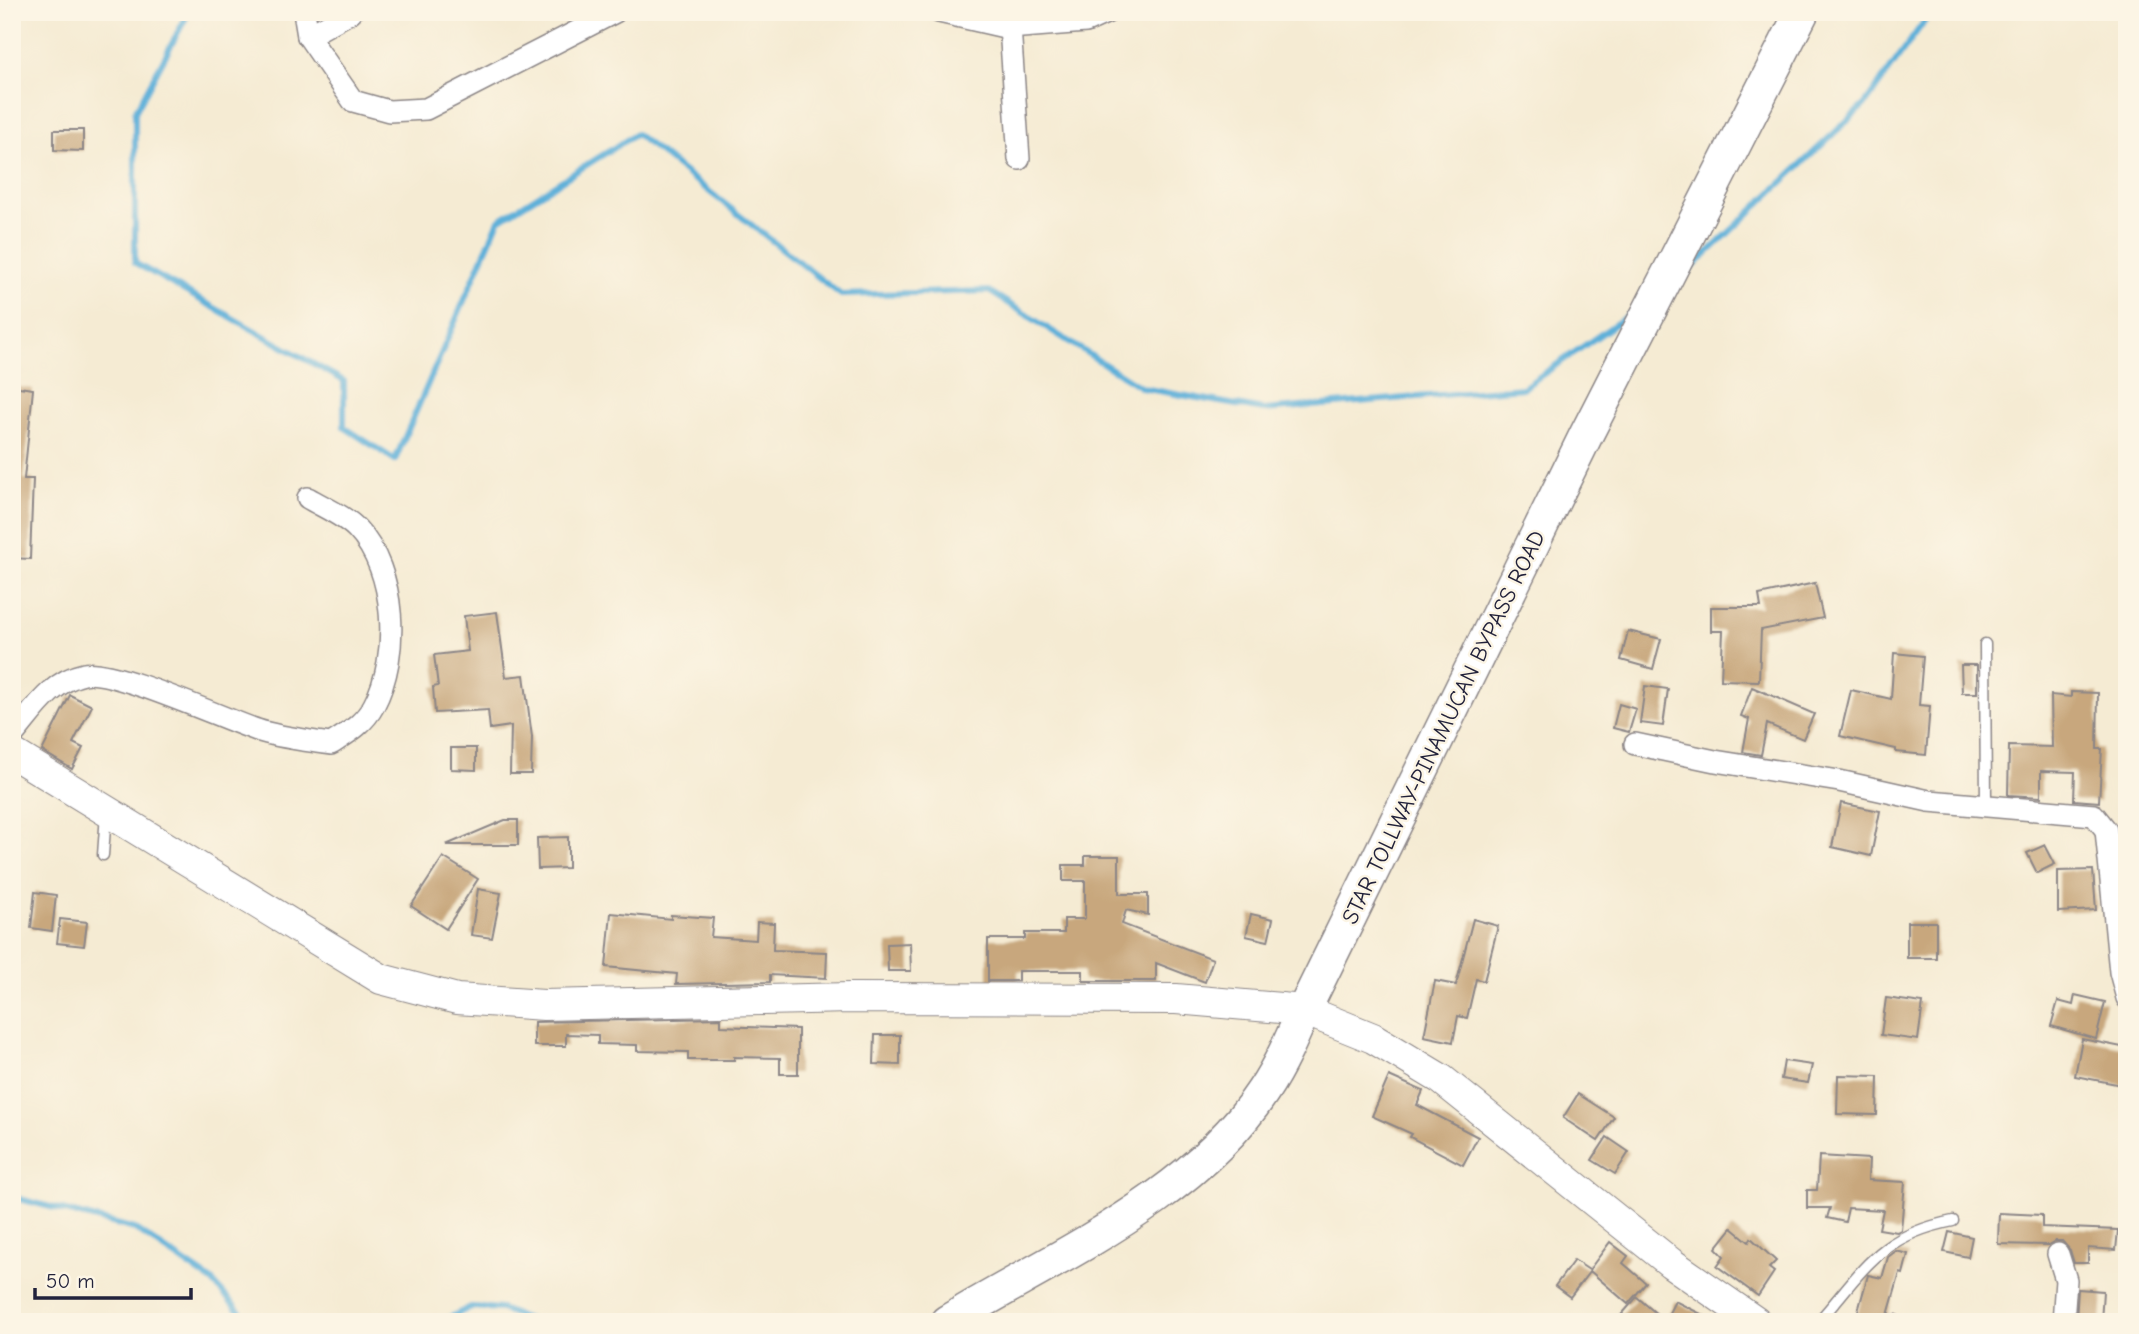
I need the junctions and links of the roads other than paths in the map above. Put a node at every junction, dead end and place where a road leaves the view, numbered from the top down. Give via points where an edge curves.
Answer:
1 (304, 12) edge
2 (351, 12) edge
3 (615, 12) edge
4 (939, 12) edge
5 (1108, 12) edge
6 (1802, 12) edge
7 (1009, 20) edge
8 (307, 36) junction
9 (1019, 159) dead end
10 (308, 498) dead end
11 (1985, 644) dead end
12 (12, 736) edge
13 (1635, 744) dead end
14 (12, 753) edge
15 (1986, 805) junction
16 (106, 812) junction
17 (103, 855) dead end
18 (2127, 998) edge
19 (1304, 1010) junction
20 (1953, 1221) dead end
21 (2058, 1254) dead end
22 (947, 1322) edge
23 (1756, 1322) edge
24 (1818, 1322) edge
25 (2063, 1322) edge

1 - 8 street
2 - 8 street
3 - 8 street via 426,109 402,111 354,101
4 - 7 street
5 - 7 street via 1086,22
6 - 19 main road, STAR TOLLWAY-PINAMUCAN BYPASS ROAD via 1586,435
7 - 9 street
10 - 12 street via 356,528 378,559 391,612 388,670 373,706 356,729 331,744 260,732 118,678 87,673 64,680
11 - 15 lane
13 - 15 street via 1929,801
14 - 16 street
15 - 18 street via 2094,815 2106,831 2115,884 2120,972
16 - 17 lane
16 - 19 street via 381,979 457,999 544,1004 850,998 1176,999
19 - 22 main road, STAR TOLLWAY-PINAMUCAN BYPASS ROAD via 1263,1092 1233,1130 1197,1164 1119,1223
19 - 23 street via 1373,1038 1441,1079 1671,1263
20 - 24 lane via 1911,1232 1882,1249
21 - 25 street via 2066,1280

